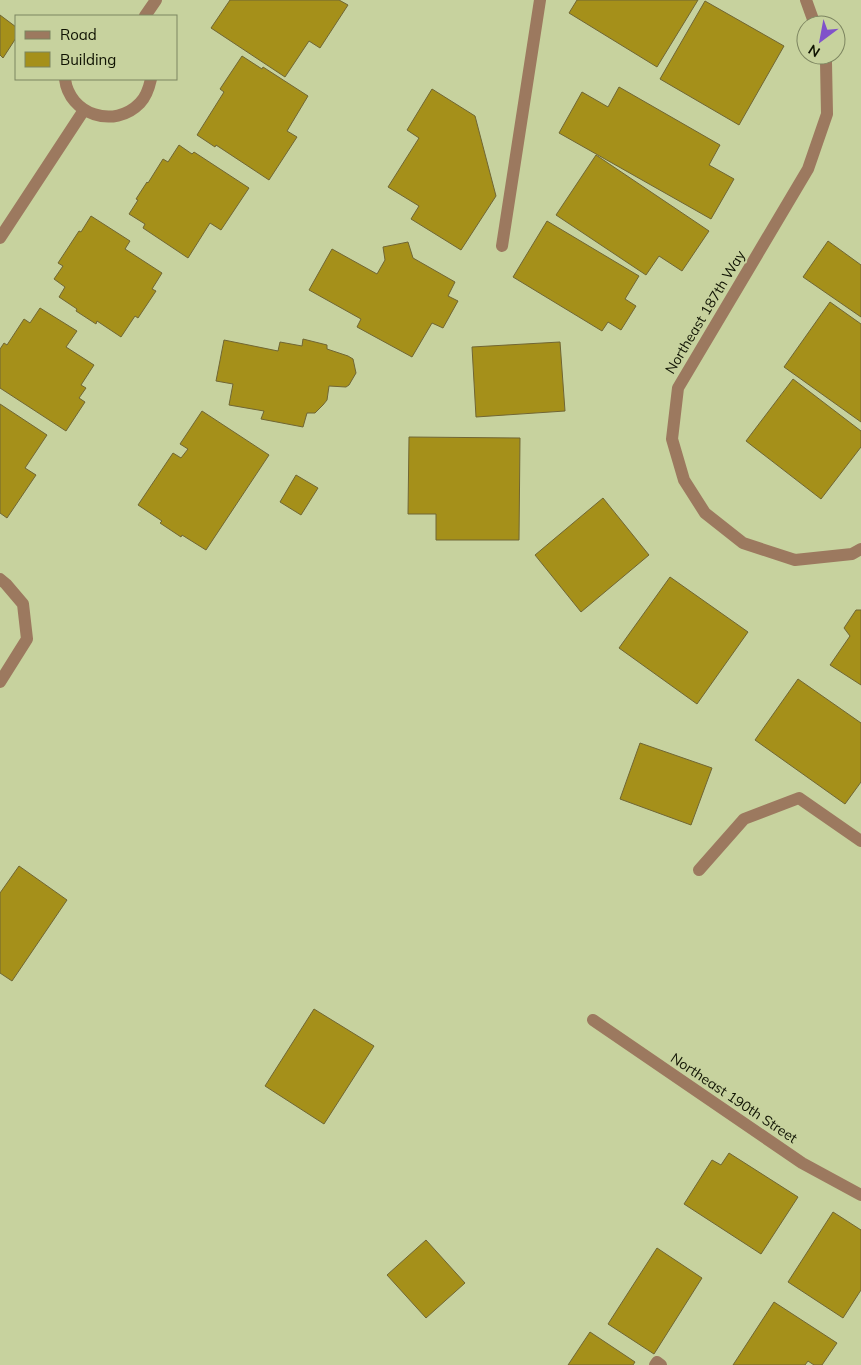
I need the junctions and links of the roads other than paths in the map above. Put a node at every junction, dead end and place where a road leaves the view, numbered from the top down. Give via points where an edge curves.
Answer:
1 (156, 0) edge
2 (540, 0) edge
3 (806, 0) edge
4 (146, 15) edge
5 (811, 15) edge
6 (826, 65) edge
7 (65, 80) edge
8 (151, 80) edge
9 (84, 110) junction
10 (0, 238) edge
11 (502, 246) dead end
12 (861, 549) edge
13 (0, 579) edge
14 (0, 682) edge
15 (861, 841) edge
16 (699, 870) dead end
17 (593, 1020) dead end
18 (861, 1195) edge
19 (655, 1365) edge
20 (661, 1365) edge

1 - 4 street
2 - 11 street
3 - 5 street
6 - 12 street, Northeast 187th Way via 827,114 808,169 678,388 672,439 684,480 706,513 743,543 795,560 852,554
7 - 9 street via 73,100
8 - 9 street via 140,103 128,113 98,116
9 - 10 street
13 - 14 street via 23,604 27,639
15 - 16 street via 799,798 744,819
17 - 18 street, Northeast 190th Street via 802,1163
19 - 20 street via 657,1362

